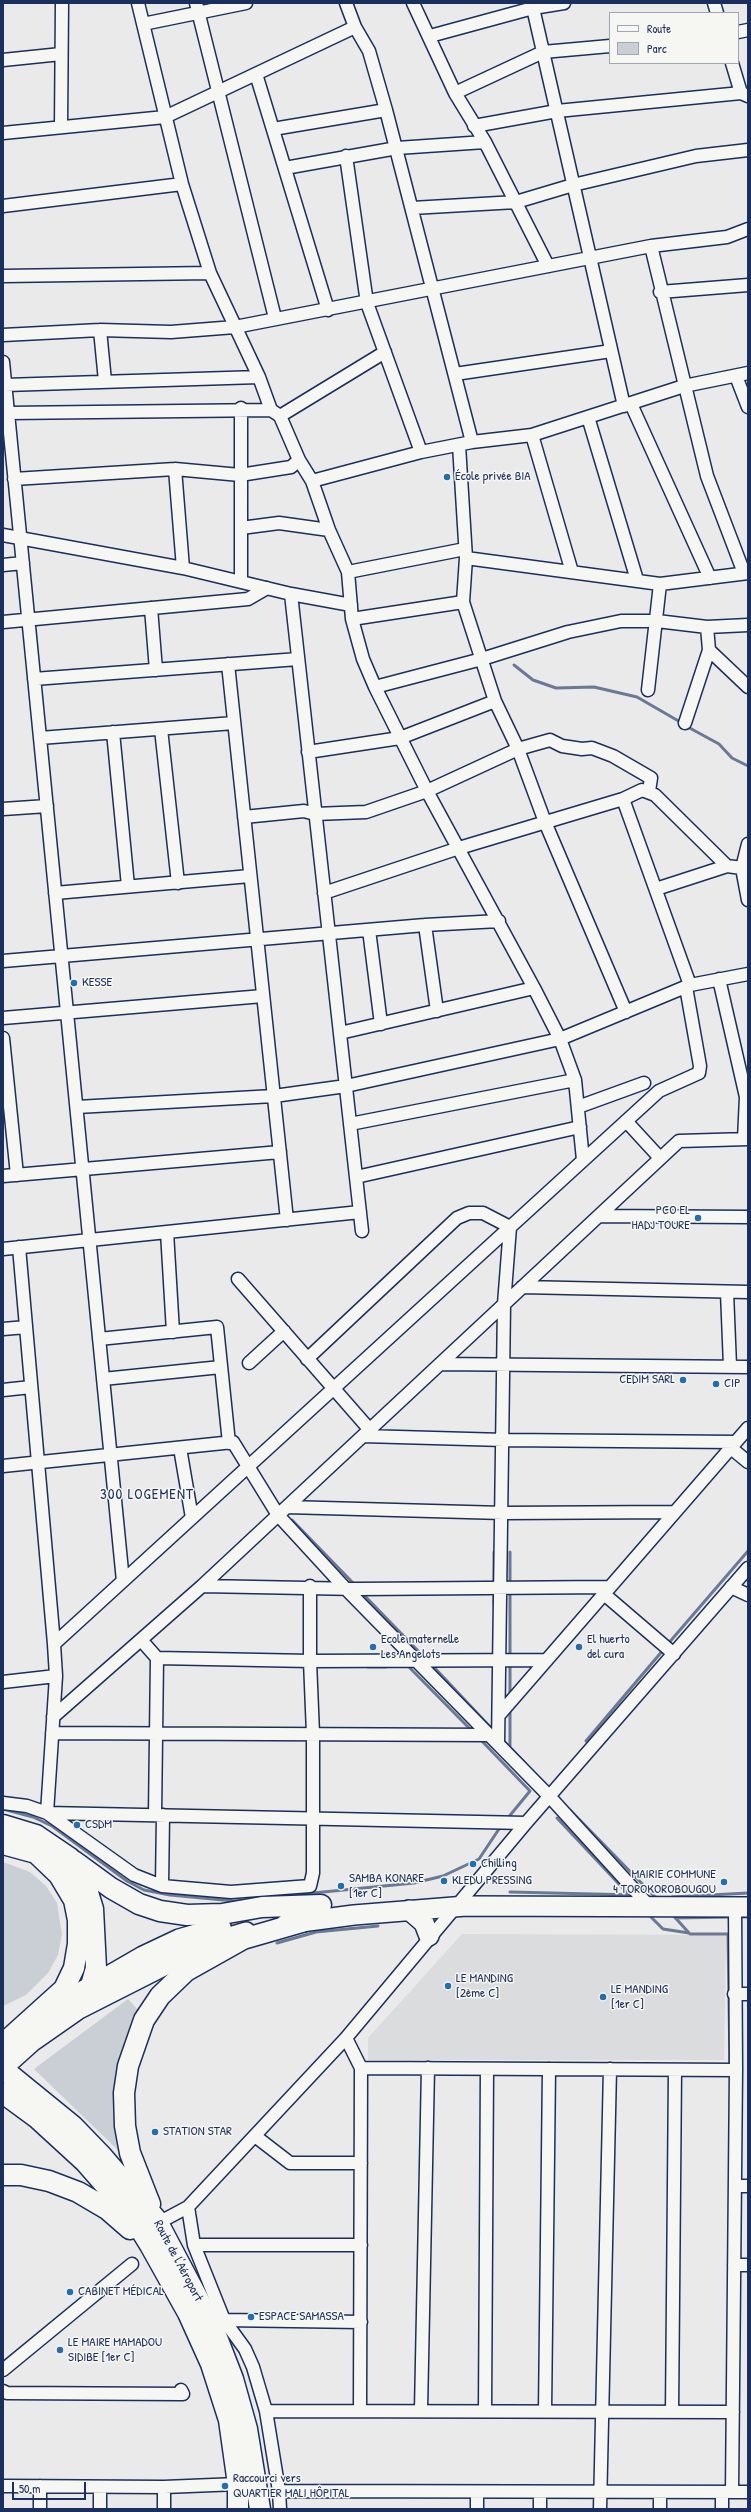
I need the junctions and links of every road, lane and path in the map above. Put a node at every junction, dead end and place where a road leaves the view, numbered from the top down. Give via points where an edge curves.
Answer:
1 (62, 3) edge
2 (138, 3) edge
3 (246, 3) edge
4 (346, 3) edge
5 (413, 3) edge
6 (564, 3) edge
7 (197, 7) edge
8 (533, 8) junction
9 (143, 24) junction
10 (355, 27) junction
11 (430, 36) junction
12 (609, 46) edge
13 (543, 52) junction
14 (61, 54) junction
15 (3, 60) edge
16 (732, 64) edge
17 (256, 74) junction
18 (218, 91) junction
19 (455, 93) junction
20 (744, 94) edge
21 (386, 110) junction
22 (557, 111) junction
23 (165, 117) junction
24 (61, 126) junction
25 (474, 126) junction
26 (273, 129) junction
27 (3, 133) edge
28 (484, 142) junction
29 (397, 148) junction
30 (748, 150) edge
31 (346, 156) junction
32 (285, 168) junction
33 (182, 184) junction
34 (574, 185) junction
35 (516, 202) junction
36 (3, 206) edge
37 (412, 208) junction
38 (748, 229) edge
39 (651, 246) junction
40 (590, 258) junction
41 (548, 266) junction
42 (210, 273) junction
43 (3, 276) edge
44 (748, 285) edge
45 (433, 289) junction
46 (660, 292) junction
47 (367, 302) junction
48 (328, 310) junction
49 (275, 318) junction
50 (235, 327) junction
51 (100, 330) junction
52 (3, 335) edge
53 (611, 351) junction
54 (385, 352) junction
55 (3, 362) edge
56 (748, 373) edge
57 (455, 374) junction
58 (736, 376) junction
59 (259, 377) junction
60 (105, 381) junction
61 (5, 385) junction
62 (684, 386) junction
63 (627, 405) junction
64 (748, 407) edge
65 (241, 408) junction
66 (8, 413) junction
67 (275, 413) junction
68 (588, 418) junction
69 (6, 428) edge
70 (532, 435) junction
71 (472, 442) junction
72 (459, 445) junction
73 (421, 452) junction
74 (299, 460) junction
75 (175, 469) junction
76 (240, 475) junction
77 (14, 479) junction
78 (312, 482) junction
79 (241, 528) junction
80 (329, 530) junction
81 (3, 535) edge
82 (20, 538) junction
83 (465, 554) junction
84 (23, 563) junction
85 (3, 565) edge
86 (183, 568) junction
87 (348, 572) junction
88 (572, 572) junction
89 (746, 573) edge
90 (710, 578) junction
91 (637, 580) junction
92 (241, 582) junction
93 (660, 584) junction
94 (267, 588) junction
95 (291, 594) junction
96 (463, 602) junction
97 (351, 605) junction
98 (151, 608) junction
99 (352, 619) junction
100 (28, 620) junction
101 (657, 621) junction
102 (3, 622) edge
103 (748, 625) edge
104 (707, 627) junction
105 (709, 650) junction
106 (298, 658) junction
107 (482, 659) junction
108 (228, 664) junction
109 (156, 670) junction
110 (34, 679) junction
111 (375, 687) junction
112 (748, 687) edge
113 (648, 690) dead end
114 (495, 701) junction
115 (234, 723) junction
116 (685, 723) dead end
117 (161, 728) junction
118 (113, 732) junction
119 (40, 738) junction
120 (400, 738) junction
121 (518, 749) junction
122 (308, 752) junction
123 (427, 791) junction
124 (649, 791) junction
125 (623, 799) junction
126 (47, 806) junction
127 (3, 809) edge
128 (315, 814) junction
129 (244, 817) junction
130 (545, 822) junction
131 (748, 844) edge
132 (459, 848) junction
133 (727, 866) junction
134 (250, 876) junction
135 (745, 876) edge
136 (178, 883) junction
137 (128, 886) junction
138 (656, 889) junction
139 (55, 893) junction
140 (324, 893) junction
141 (748, 900) edge
142 (498, 921) junction
143 (425, 925) junction
144 (369, 930) junction
145 (329, 933) junction
146 (257, 939) junction
147 (62, 956) junction
148 (3, 961) edge
149 (748, 974) edge
150 (719, 980) junction
151 (688, 986) junction
152 (534, 988) junction
153 (263, 996) junction
154 (437, 1012) junction
155 (626, 1012) junction
156 (67, 1013) junction
157 (3, 1018) edge
158 (380, 1024) junction
159 (340, 1033) junction
160 (3, 1038) edge
161 (560, 1039) junction
162 (575, 1080) junction
163 (644, 1083) dead end
164 (346, 1086) junction
165 (274, 1096) junction
166 (76, 1107) junction
167 (578, 1107) junction
168 (626, 1121) junction
169 (350, 1124) junction
170 (580, 1127) junction
171 (746, 1139) edge
172 (280, 1152) junction
173 (660, 1158) junction
174 (583, 1160) junction
175 (82, 1169) junction
176 (17, 1175) junction
177 (3, 1176) edge
178 (356, 1177) junction
179 (360, 1212) junction
180 (598, 1216) junction
181 (748, 1217) edge
182 (287, 1220) junction
183 (510, 1227) junction
184 (362, 1231) dead end
185 (168, 1232) junction
186 (90, 1240) junction
187 (19, 1247) junction
188 (3, 1249) edge
189 (238, 1279) dead end
190 (522, 1287) junction
191 (727, 1292) junction
192 (748, 1292) edge
193 (504, 1304) junction
194 (26, 1327) junction
195 (3, 1329) edge
196 (284, 1331) junction
197 (173, 1332) junction
198 (100, 1339) junction
199 (307, 1359) junction
200 (249, 1363) dead end
201 (441, 1364) junction
202 (505, 1365) junction
203 (730, 1366) junction
204 (748, 1366) edge
205 (221, 1367) junction
206 (103, 1379) junction
207 (31, 1387) junction
208 (334, 1389) junction
209 (3, 1390) edge
210 (748, 1428) edge
211 (366, 1433) junction
212 (504, 1440) junction
213 (229, 1443) junction
214 (734, 1445) junction
215 (180, 1448) junction
216 (111, 1455) junction
217 (38, 1462) junction
218 (748, 1462) edge
219 (3, 1466) edge
220 (248, 1467) junction
221 (282, 1511) junction
222 (675, 1512) junction
223 (503, 1513) junction
224 (192, 1518) junction
225 (748, 1568) edge
226 (123, 1581) junction
227 (202, 1586) junction
228 (310, 1586) junction
229 (502, 1587) junction
230 (732, 1587) junction
231 (346, 1588) junction
232 (607, 1590) junction
233 (748, 1595) edge
234 (142, 1640) junction
235 (54, 1644) junction
236 (674, 1654) junction
237 (157, 1658) junction
238 (417, 1660) junction
239 (500, 1660) junction
240 (547, 1660) junction
241 (310, 1661) junction
242 (56, 1676) junction
243 (3, 1682) edge
244 (499, 1715) junction
245 (53, 1717) junction
246 (52, 1733) junction
247 (156, 1733) junction
248 (313, 1734) junction
249 (490, 1735) junction
250 (498, 1744) junction
251 (550, 1797) junction
252 (3, 1803) edge
253 (47, 1813) junction
254 (159, 1815) junction
255 (313, 1818) junction
256 (526, 1823) junction
257 (3, 1825) edge
258 (3, 1844) edge
259 (70, 1858) junction
260 (162, 1886) junction
261 (321, 1905) junction
262 (460, 1905) junction
263 (650, 1907) junction
264 (741, 1907) edge
265 (409, 1910) junction
266 (302, 1922) junction
267 (429, 1936) junction
268 (93, 1983) junction
269 (734, 1994) junction
270 (748, 1994) edge
271 (75, 2011) junction
272 (17, 2038) edge
273 (346, 2038) junction
274 (3, 2068) edge
275 (361, 2068) junction
276 (428, 2068) junction
277 (487, 2069) junction
278 (549, 2069) junction
279 (610, 2070) junction
280 (675, 2070) junction
281 (736, 2070) junction
282 (3, 2093) edge
283 (255, 2136) junction
284 (362, 2162) junction
285 (3, 2175) edge
286 (735, 2186) junction
287 (748, 2186) edge
288 (188, 2207) junction
289 (157, 2221) junction
290 (361, 2244) junction
291 (150, 2245) junction
292 (194, 2245) junction
293 (132, 2264) dead end
294 (734, 2265) junction
295 (748, 2265) edge
296 (224, 2320) junction
297 (361, 2322) junction
298 (3, 2370) edge
299 (181, 2390) dead end
300 (3, 2391) edge
301 (360, 2410) junction
302 (421, 2410) junction
303 (266, 2411) junction
304 (485, 2411) junction
305 (545, 2411) junction
306 (602, 2411) junction
307 (672, 2412) junction
308 (733, 2412) junction
309 (238, 2484) junction
310 (3, 2486) edge
311 (40, 2486) junction
312 (100, 2487) junction
313 (164, 2487) junction
314 (280, 2491) junction
315 (477, 2492) junction
316 (540, 2492) junction
317 (600, 2492) junction
318 (660, 2492) junction
319 (727, 2492) junction
320 (748, 2492) edge
321 (40, 2509) edge
322 (100, 2509) edge
323 (164, 2509) edge
324 (238, 2509) edge
325 (260, 2509) edge
326 (280, 2509) edge
327 (477, 2509) edge
328 (540, 2509) edge
329 (600, 2509) edge
330 (660, 2509) edge
331 (722, 2509) edge

1 - 14 street
2 - 9 street
3 - 7 street
4 - 10 street
5 - 11 street
6 - 8 street
7 - 9 street
7 - 18 street
8 - 11 street
8 - 13 street
9 - 23 street
10 - 17 street
10 - 21 street via 369,51
11 - 19 street
12 - 13 street
13 - 19 street
13 - 22 street
14 - 15 street
14 - 24 street
16 - 20 street
17 - 18 street
17 - 26 street
18 - 23 street
18 - 49 street
19 - 25 street
20 - 22 street
21 - 26 street
21 - 29 street
22 - 25 street
22 - 34 street
23 - 24 street
23 - 33 street
24 - 27 street
25 - 28 street
26 - 32 street
28 - 29 street
28 - 35 street
29 - 31 street
29 - 37 street
30 - 34 street via 696,156
31 - 32 street
31 - 47 street
32 - 48 street
33 - 36 street
33 - 42 street
34 - 35 street
34 - 40 street
35 - 37 street
35 - 41 street
37 - 45 street
38 - 39 street via 727,237
39 - 40 street
39 - 46 street
40 - 41 street
40 - 53 street
41 - 45 street
42 - 43 street
42 - 50 street
44 - 46 street
45 - 47 street
45 - 57 street
46 - 62 street
47 - 48 street
47 - 54 street
48 - 49 street
49 - 50 street
50 - 51 street via 171,332
50 - 59 street
51 - 52 street
51 - 60 street
53 - 57 street
53 - 63 street
54 - 67 street
54 - 73 street
55 - 61 street
56 - 58 street
57 - 71 street
58 - 62 street
58 - 64 street
59 - 60 street
59 - 67 street
60 - 61 street
61 - 66 street
62 - 63 street
62 - 89 street via 707,476
63 - 68 street
63 - 90 street
65 - 66 street
65 - 67 street
65 - 76 street
66 - 69 street
67 - 74 street
68 - 70 street
68 - 91 street
69 - 77 street
70 - 71 street
70 - 88 street
71 - 72 street
72 - 73 street
72 - 83 street
73 - 78 street
74 - 76 street via 291,467
74 - 78 street
75 - 76 street
75 - 77 street
75 - 86 street
76 - 79 street
77 - 82 street
78 - 80 street
79 - 80 street via 279,523
79 - 92 street
80 - 87 street
81 - 82 street
82 - 84 street
82 - 86 street
83 - 87 street
83 - 88 street
83 - 96 street
84 - 85 street
84 - 100 street
86 - 92 street
87 - 97 street
88 - 91 street
89 - 90 street
90 - 93 street
91 - 93 street
92 - 94 street
93 - 101 street
94 - 95 street
94 - 98 street via 248,599
95 - 97 street
95 - 106 street
96 - 99 street
96 - 107 street
97 - 99 street
98 - 100 street
98 - 109 street
99 - 111 street via 363,658
100 - 102 street
100 - 110 street
101 - 104 street
101 - 107 street via 621,621 568,632
101 - 113 street
103 - 104 street
104 - 105 street
105 - 112 street
105 - 116 street
106 - 108 street
106 - 122 street
107 - 111 street
107 - 114 street
108 - 109 street
108 - 115 street
109 - 110 street
110 - 119 street
111 - 120 street
114 - 120 street
114 - 121 street
115 - 117 street
115 - 129 street
117 - 118 street
117 - 136 street
118 - 119 street
118 - 137 street
119 - 126 street
120 - 122 street
120 - 123 street
121 - 123 street
121 - 124 street via 550,740 562,746 592,748 613,756 651,778
121 - 130 street
122 - 128 street
123 - 128 street via 366,812
123 - 132 street
124 - 125 street via 642,790
124 - 133 street
125 - 130 street
125 - 138 street
126 - 127 street
126 - 139 street
128 - 129 street via 304,811
128 - 140 street
129 - 134 street
130 - 132 street
130 - 155 street
131 - 135 street
132 - 140 street
132 - 142 street
133 - 135 street
133 - 138 street
134 - 136 street
134 - 146 street
135 - 141 street
136 - 137 street
137 - 139 street
138 - 151 street
139 - 147 street
140 - 145 street
142 - 143 street
142 - 152 street
143 - 144 street
143 - 154 street
144 - 145 street
144 - 158 street
145 - 146 street
145 - 159 street
146 - 147 street
146 - 153 street
147 - 148 street
147 - 156 street
149 - 150 street
150 - 151 street
150 - 171 street via 746,1097
151 - 155 street
151 - 168 street via 699,1073 659,1091
152 - 154 street
152 - 161 street
153 - 156 street
153 - 165 street
154 - 158 street
155 - 161 street
156 - 157 street
156 - 166 street
158 - 159 street
159 - 164 street
160 - 176 street
161 - 162 street
161 - 164 street
162 - 167 street
162 - 169 street
163 - 167 street
164 - 165 street
164 - 169 street
165 - 166 street
165 - 172 street
166 - 175 street
167 - 170 street
168 - 173 street
168 - 174 street
169 - 178 street
170 - 174 street
170 - 178 street
171 - 173 street via 679,1140
172 - 175 street
172 - 182 street
173 - 180 street
174 - 183 street
175 - 176 street
175 - 186 street
176 - 177 street
178 - 179 street
179 - 182 street
179 - 184 street
180 - 181 street
180 - 190 street
182 - 185 street
183 - 193 street
183 - 199 street via 483,1213 469,1213 457,1218
183 - 208 street
185 - 186 street
185 - 197 street
186 - 187 street
186 - 198 street
187 - 188 street
187 - 194 street
189 - 196 street
190 - 191 street
190 - 193 street
191 - 192 street
191 - 203 street
193 - 201 street
193 - 202 street
194 - 195 street
194 - 207 street
196 - 199 street
196 - 200 street
197 - 198 street
197 - 205 street via 218,1327
198 - 206 street
199 - 208 street
201 - 202 street
201 - 211 street
202 - 203 street
202 - 212 street
203 - 204 street
205 - 206 street
205 - 213 street
206 - 216 street
207 - 209 street
207 - 217 street
208 - 211 street
208 - 220 street
210 - 214 street
211 - 212 street
211 - 221 street
212 - 214 street
212 - 223 street
213 - 215 street
213 - 220 street via 233,1442
214 - 218 street
214 - 222 street
215 - 216 street
215 - 224 street
216 - 217 street
216 - 226 street
217 - 219 street
217 - 235 street
220 - 221 street
220 - 224 street
221 - 223 street
221 - 227 street
221 - 231 street
222 - 223 street
222 - 232 street
223 - 229 street
224 - 226 street
225 - 230 street
226 - 235 street
227 - 228 street
227 - 234 street
228 - 231 street
228 - 241 street
229 - 231 street
229 - 232 street
229 - 239 street
230 - 233 street
230 - 236 street
231 - 238 street
232 - 236 street
232 - 240 street
234 - 237 street
234 - 245 street
235 - 242 street
236 - 251 street
237 - 241 street
237 - 247 street
238 - 239 street
238 - 241 street
238 - 249 street
239 - 240 street
239 - 244 street
240 - 244 street
241 - 248 street
242 - 243 street
242 - 245 street
244 - 250 street
245 - 246 street
246 - 247 street
246 - 253 street
247 - 248 street
247 - 254 street
248 - 249 street
248 - 255 street
249 - 250 street
250 - 251 street
251 - 256 street
251 - 263 street
252 - 253 street via 27,1806
253 - 254 street
253 - 260 street via 134,1875
254 - 255 street
254 - 260 street
255 - 256 street
255 - 260 street via 312,1883 307,1888 231,1892
256 - 262 street
257 - 259 highway via 36,1835
258 - 272 highway via 36,1853 60,1875 74,1900 78,1920 74,1968 64,1989
259 - 261 highway via 132,1900 160,1911 222,1914 262,1908
259 - 268 highway via 85,1883 93,1909 96,1968
261 - 262 main road via 403,1899
261 - 268 main road via 266,1915 179,1939
262 - 263 main road
262 - 265 main road
262 - 267 street
263 - 264 main road
264 - 269 street
265 - 266 main road
265 - 267 main road via 424,1923
266 - 271 main road via 254,1929 209,1943
266 - 289 highway via 243,1939 186,1971 160,1996 144,2020 128,2066 124,2093 125,2126 130,2153
267 - 273 street
268 - 271 highway via 88,1996
268 - 272 main road
269 - 270 street
269 - 281 street
271 - 272 highway
272 - 274 highway
273 - 275 street
273 - 283 street
274 - 289 highway, Route de l'Aéroport via 73,2126
275 - 276 street
275 - 284 street
276 - 277 street
276 - 302 street
277 - 278 street
277 - 304 street
278 - 279 street
278 - 305 street
279 - 280 street
279 - 306 street
280 - 281 street
280 - 307 street
281 - 286 street
282 - 291 highway, Route de l'Aéroport via 37,2118 85,2162 132,2216
283 - 284 street via 290,2163
283 - 288 street
284 - 290 street
285 - 291 highway via 21,2175 49,2181 78,2192 107,2209
286 - 287 street
286 - 294 street
288 - 289 street
288 - 292 street
289 - 325 highway, Route de l'Aéroport via 213,2327 233,2379 247,2429
290 - 292 street
290 - 297 street
291 - 309 highway, Route de l'Aéroport via 188,2313 211,2364 229,2420
292 - 296 street
293 - 298 street
294 - 295 street
294 - 308 street
296 - 297 street
296 - 303 street via 245,2349
297 - 301 street
299 - 300 street via 183,2394
301 - 302 street
301 - 303 street
302 - 304 street
303 - 314 street
304 - 305 street
305 - 306 street
306 - 307 street
306 - 317 street
307 - 308 street
308 - 319 street
309 - 313 street
309 - 324 highway, Route de l'Aéroport
310 - 311 street
311 - 312 street
311 - 321 street
312 - 313 street
312 - 322 street
313 - 323 street
314 - 315 street
314 - 326 street
315 - 316 street
315 - 327 street
316 - 317 street
316 - 328 street
317 - 318 street
317 - 329 street
318 - 319 street
318 - 330 street
319 - 320 street
319 - 331 street

